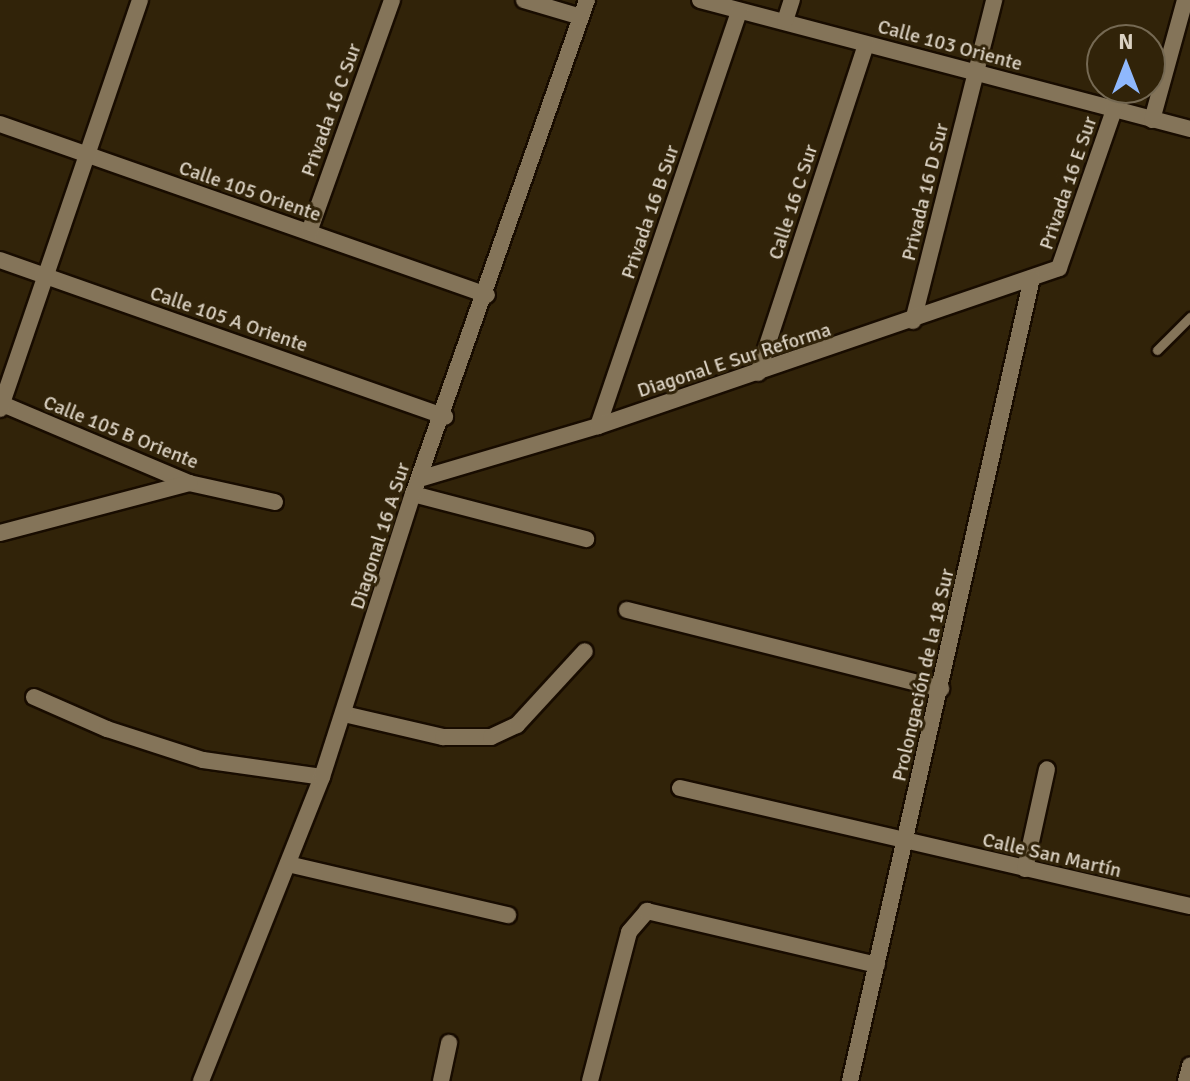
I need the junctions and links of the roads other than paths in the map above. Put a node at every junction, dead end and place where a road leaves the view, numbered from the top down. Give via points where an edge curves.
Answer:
1 (140, 0) edge
2 (392, 0) edge
3 (524, 0) edge
4 (587, 0) edge
5 (700, 0) edge
6 (792, 0) edge
7 (994, 0) edge
8 (1185, 0) edge
9 (739, 11) junction
10 (581, 17) junction
11 (785, 21) junction
12 (866, 44) junction
13 (976, 73) junction
14 (1114, 110) junction
15 (1152, 120) junction
16 (0, 124) edge
17 (1190, 129) edge
18 (89, 156) junction
19 (309, 232) junction
20 (0, 260) edge
21 (1059, 268) joint
22 (46, 276) junction
23 (1032, 278) junction
24 (487, 295) junction
25 (1190, 317) edge
26 (913, 321) junction
27 (1157, 350) dead end
28 (758, 373) junction
29 (1, 405) edge
30 (445, 417) junction
31 (598, 426) junction
32 (189, 483) junction
33 (416, 486) junction
34 (275, 502) dead end
35 (0, 533) edge
36 (586, 539) dead end
37 (627, 610) dead end
38 (585, 651) dead end
39 (941, 689) junction
40 (34, 697) dead end
41 (344, 714) junction
42 (1047, 769) dead end
43 (322, 777) junction
44 (680, 788) dead end
45 (905, 842) junction
46 (288, 864) junction
47 (1025, 869) junction
48 (1190, 906) edge
49 (508, 915) dead end
50 (877, 965) junction
51 (449, 1043) dead end
52 (1190, 1066) edge
53 (201, 1081) edge
54 (441, 1081) edge
55 (590, 1081) edge
56 (850, 1081) edge
57 (1186, 1081) edge

1 - 18 street
2 - 19 street, Privada 16 C Sur
3 - 10 street
4 - 10 street, Diagonal 16 A Sur
5 - 9 street, Calle 103 Oriente
6 - 11 street
7 - 13 street
8 - 15 street
9 - 11 street, Calle 103 Oriente
9 - 31 street, Privada 16 B Sur
10 - 24 street, Diagonal 16 A Sur
11 - 12 street, Calle 103 Oriente
12 - 13 street, Calle 103 Oriente
12 - 28 street, Calle 16 C Sur
13 - 14 street, Calle 103 Oriente
13 - 26 street, Privada 16 D Sur
14 - 15 street, Calle 103 Oriente
14 - 21 street, Privada 16 E Sur
15 - 17 street, Calle 103 Oriente
16 - 18 street, Calle 105 Oriente
18 - 19 street, Calle 105 Oriente
18 - 22 street
19 - 24 street, Calle 105 Oriente
20 - 22 street, Calle 105 A Oriente
21 - 23 street, Diagonal E Sur Reforma
22 - 29 street
22 - 30 street, Calle 105 A Oriente
23 - 26 street, Diagonal E Sur Reforma
23 - 39 street, Prolongación de la 18 Sur
24 - 30 street, Diagonal 16 A Sur
25 - 27 lane
26 - 28 street, Diagonal E Sur Reforma
28 - 31 street, Diagonal E Sur Reforma
29 - 32 street, Calle 105 B Oriente
30 - 33 street, Diagonal 16 A Sur
31 - 33 street, Diagonal E Sur Reforma
32 - 34 street, Calle 105 B Oriente
32 - 35 street
33 - 36 street
33 - 41 street, Diagonal 16 A Sur
37 - 39 street
38 - 41 street via 517,725 491,737 443,737
39 - 45 street, Prolongación de la 18 Sur
40 - 43 street via 107,729 203,760
41 - 43 street, Diagonal 16 A Sur
42 - 47 street
43 - 46 street, Diagonal 16 A Sur
44 - 45 street, Calle San Martín
45 - 47 street, Calle San Martín
45 - 50 street, Prolongación de la 18 Sur
46 - 49 street
46 - 53 street, Diagonal 16 A Sur
47 - 48 street, Calle San Martín
50 - 55 street via 647,911 629,932
50 - 56 street, Prolongación de la 18 Sur
51 - 54 street
52 - 57 street

